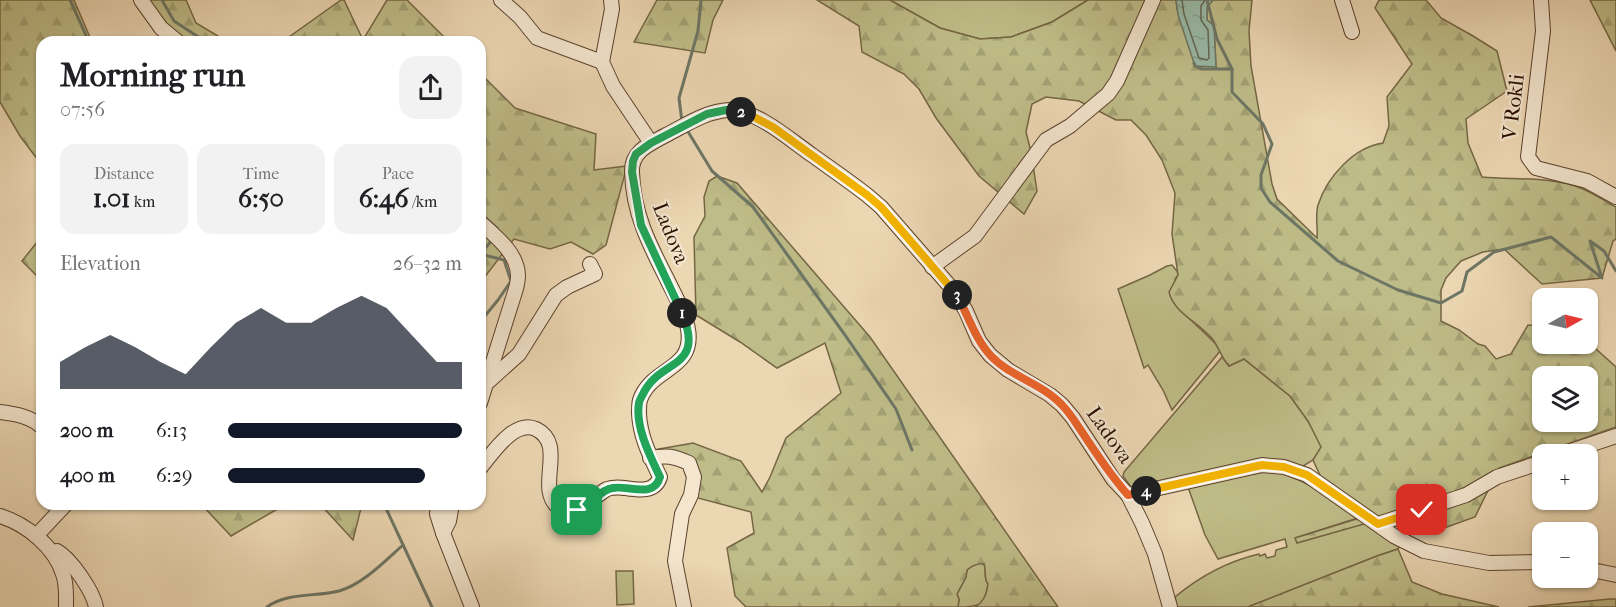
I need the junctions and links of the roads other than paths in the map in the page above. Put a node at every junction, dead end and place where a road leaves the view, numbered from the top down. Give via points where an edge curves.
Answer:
1 (141, 0) edge
2 (501, 0) edge
3 (611, 0) edge
4 (1153, 0) edge
5 (1342, 0) edge
6 (1541, 0) edge
7 (1352, 32) dead end
8 (171, 36) edge
9 (602, 62) junction
10 (651, 143) junction
11 (1616, 197) edge
12 (486, 228) edge
13 (590, 264) dead end
14 (932, 267) junction
15 (488, 382) junction
16 (486, 387) edge
17 (0, 411) edge
18 (36, 422) edge
19 (1616, 436) edge
20 (1592, 444) edge
21 (650, 458) junction
22 (486, 461) edge
23 (1532, 465) edge
24 (1128, 495) junction
25 (62, 510) edge
26 (437, 510) edge
27 (451, 510) edge
28 (0, 516) edge
29 (1378, 524) junction
30 (442, 533) junction
31 (41, 541) junction
32 (1532, 562) edge
33 (1598, 571) edge
34 (1616, 575) edge
35 (66, 607) edge
36 (96, 607) edge
37 (472, 607) edge
38 (684, 607) edge
39 (1170, 607) edge

1 - 8 street
2 - 9 street via 537,38
3 - 9 street
4 - 14 street via 1108,94 1070,126 1046,140 975,236
5 - 7 street
6 - 11 street, V Rokli via 1543,31 1528,158 1536,168 1587,181
9 - 10 street via 613,86
10 - 14 street, Ladova via 707,114 733,111 754,117 867,195
10 - 21 street, Ladova via 633,161 635,196 641,225 688,328 688,338 683,357 652,380 639,402 640,426
12 - 15 street via 511,255 518,277
13 - 15 street via 595,274 556,295 519,354
14 - 24 street, Ladova via 955,292 990,355 1062,405
15 - 16 street
17 - 18 street
19 - 20 street
21 - 22 street, Ladova via 660,477 655,486 641,490 615,487 587,506 569,511 560,509 551,497 551,450 547,437 535,428 523,427 509,434
21 - 38 street via 665,455 679,459 688,463 694,477 682,514 675,561
23 - 29 street via 1497,477 1466,495
24 - 29 street via 1262,465 1284,467 1307,475
24 - 39 street, Ladova via 1155,554
25 - 31 street
26 - 30 street
27 - 30 street
28 - 31 street via 22,525
29 - 32 street via 1425,551 1489,563
30 - 37 street
31 - 35 street via 61,567
31 - 36 street via 71,564 92,593
33 - 34 street

